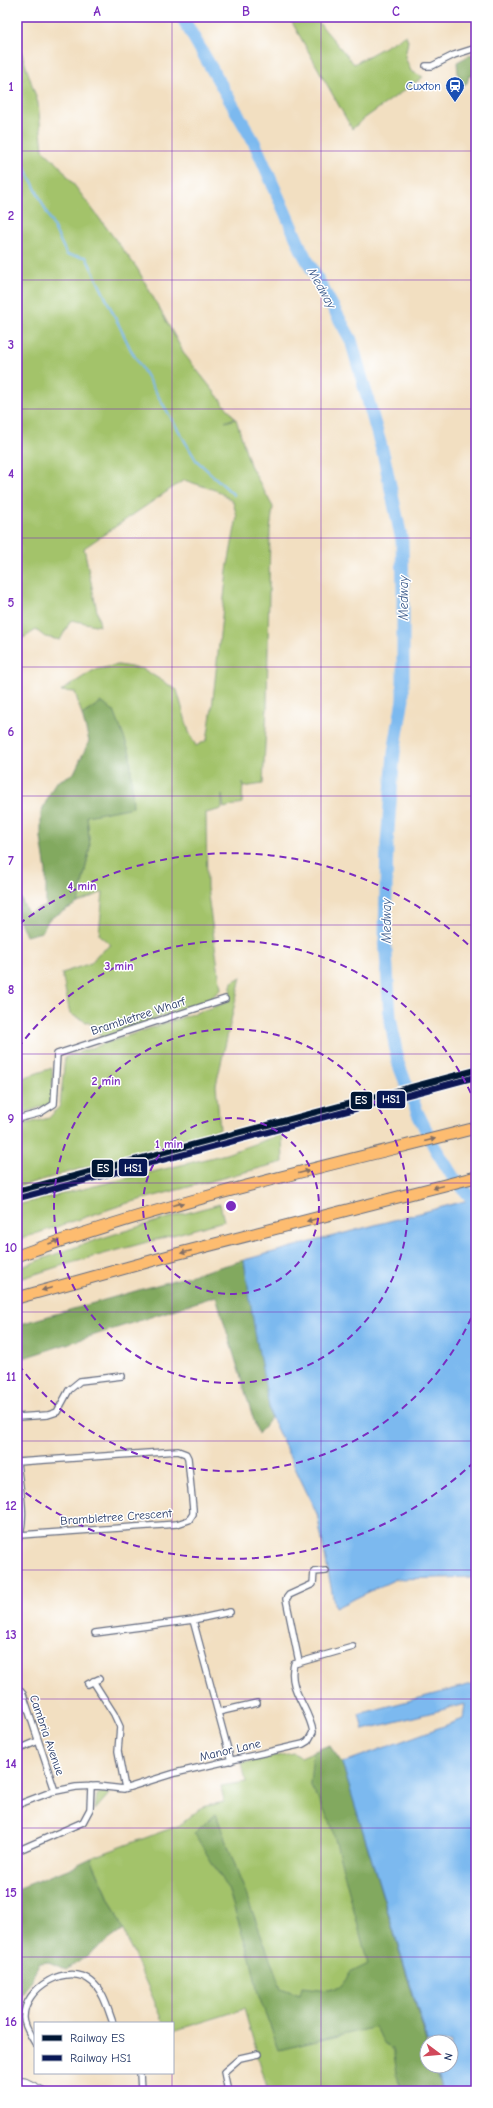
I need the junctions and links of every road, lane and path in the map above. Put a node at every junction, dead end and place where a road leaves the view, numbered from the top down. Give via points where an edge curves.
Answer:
1 (476, 48) edge
2 (426, 66) dead end
3 (225, 999) dead end
4 (17, 1119) edge
5 (476, 1128) edge
6 (476, 1178) edge
7 (17, 1256) edge
8 (17, 1298) edge
9 (122, 1376) dead end
10 (17, 1417) edge
11 (17, 1462) edge
12 (20, 1535) junction
13 (17, 1542) edge
14 (326, 1571) dead end
15 (230, 1612) dead end
16 (193, 1620) junction
17 (95, 1633) dead end
18 (353, 1647) dead end
19 (299, 1662) junction
20 (93, 1681) dead end
21 (17, 1687) edge
22 (257, 1703) dead end
23 (218, 1712) junction
24 (38, 1741) junction
25 (17, 1750) edge
26 (231, 1761) junction
27 (91, 1786) junction
28 (125, 1788) junction
29 (55, 1791) junction
30 (17, 1805) edge
31 (17, 1851) edge
32 (113, 2022) edge
33 (34, 2041) edge
34 (258, 2054) dead end
35 (140, 2074) edge
36 (17, 2081) edge
37 (43, 2091) edge
38 (141, 2091) edge
39 (228, 2091) edge

1 - 2 street via 454,54 431,67
3 - 4 street, Brambletree Wharf via 57,1054 54,1104 40,1113
7 -> 5 highway via 84,1231 148,1212
6 -> 8 highway via 176,1254
9 - 10 street via 80,1381 69,1390 57,1412
11 - 12 street via 22,1518
11 - 12 street, Brambletree Crescent via 163,1451 183,1452 190,1465 194,1508 189,1520 177,1524
12 - 13 street
14 - 19 street via 314,1572 313,1584 289,1595 286,1599
15 - 16 street
16 - 17 street
16 - 23 street
18 - 19 street
19 - 26 street, Manor Lane via 294,1664 291,1674 292,1682 311,1723 313,1732 308,1741
20 - 28 street via 120,1727 118,1751
21 - 24 street, Cambria Avenue via 23,1694
22 - 23 street
23 - 26 street
24 - 25 street
24 - 29 street, Cambria Avenue
26 - 28 street, Manor Lane via 175,1773
27 - 28 street, Manor Lane
27 - 29 street, Manor Lane
27 - 31 street via 90,1809 83,1822
29 - 30 street, Manor Lane
32 - 33 street via 102,1994 92,1982 81,1976 63,1976 35,1989 26,2002 23,2018
34 - 39 street via 240,2058 224,2072
35 - 38 street
36 - 37 street

